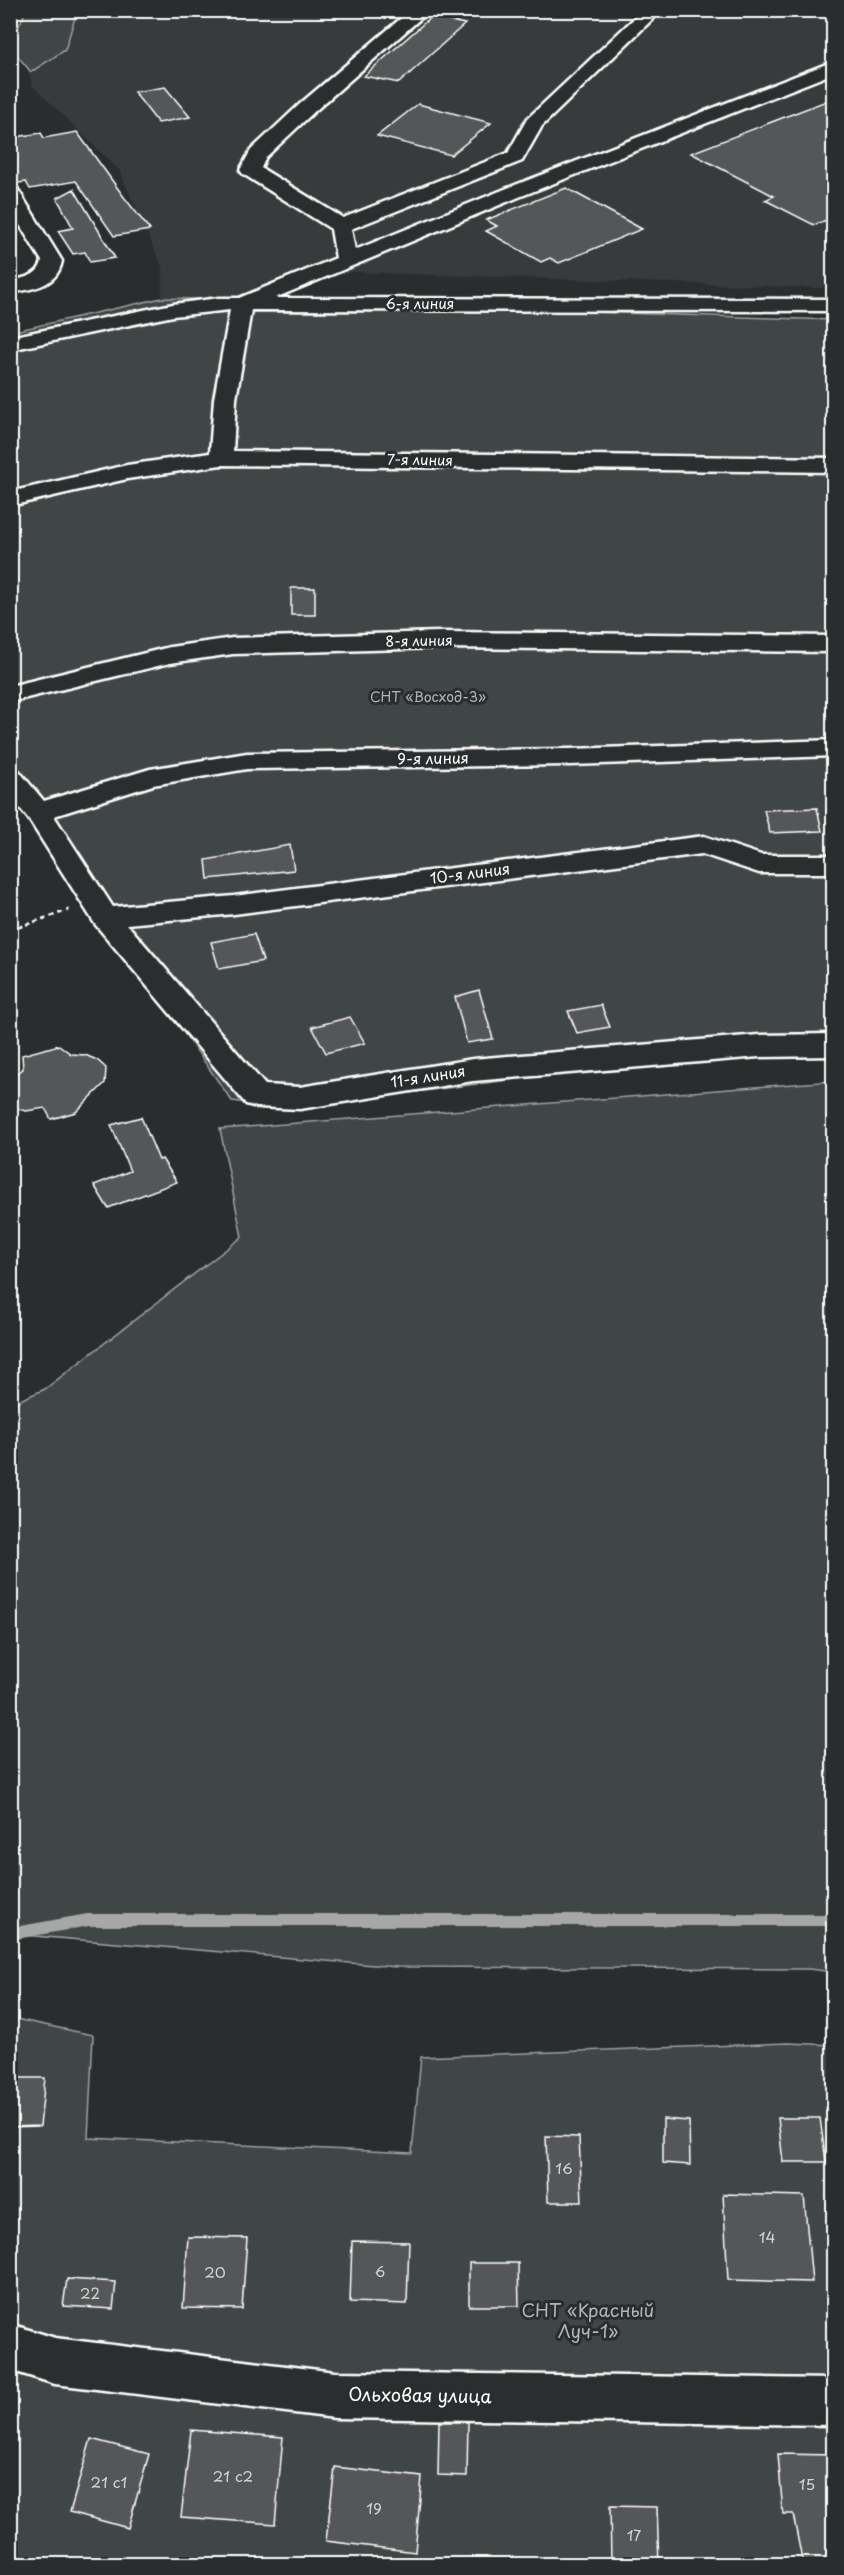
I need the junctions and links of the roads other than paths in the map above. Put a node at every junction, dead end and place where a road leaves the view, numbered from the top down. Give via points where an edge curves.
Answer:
1 (654, 10) edge
2 (412, 18) dead end
3 (834, 66) edge
4 (10, 192) edge
5 (341, 226) junction
6 (346, 260) junction
7 (10, 287) edge
8 (831, 303) edge
9 (242, 304) junction
10 (10, 344) edge
11 (221, 458) junction
12 (834, 465) edge
13 (10, 499) edge
14 (834, 644) edge
15 (10, 694) edge
16 (834, 748) edge
17 (10, 777) edge
18 (38, 812) junction
19 (834, 864) edge
20 (105, 917) junction
21 (834, 1045) edge
22 (10, 2348) edge
23 (834, 2402) edge

1 - 5 street via 534,123 515,157
2 - 5 street via 308,107 258,154 250,170
3 - 6 street
4 - 7 street via 52,261 52,268 41,280
5 - 6 street
6 - 9 street
8 - 9 street, 6-я линия
9 - 10 street, 6-я линия via 173,310
9 - 11 street via 225,399
11 - 12 street, 7-я линия
11 - 13 street, 7-я линия via 127,472
14 - 15 street, 8-я линия via 440,640 234,646 170,655
16 - 18 street, 9-я линия via 570,757 247,761 150,777
17 - 18 street, 11-я линия
18 - 20 street, 11-я линия
19 - 20 street, 10-я линия via 759,864 704,845
20 - 21 street, 11-я линия via 257,1096 300,1098 473,1070 759,1046
22 - 23 street, Ольховая улица via 55,2361 335,2395

